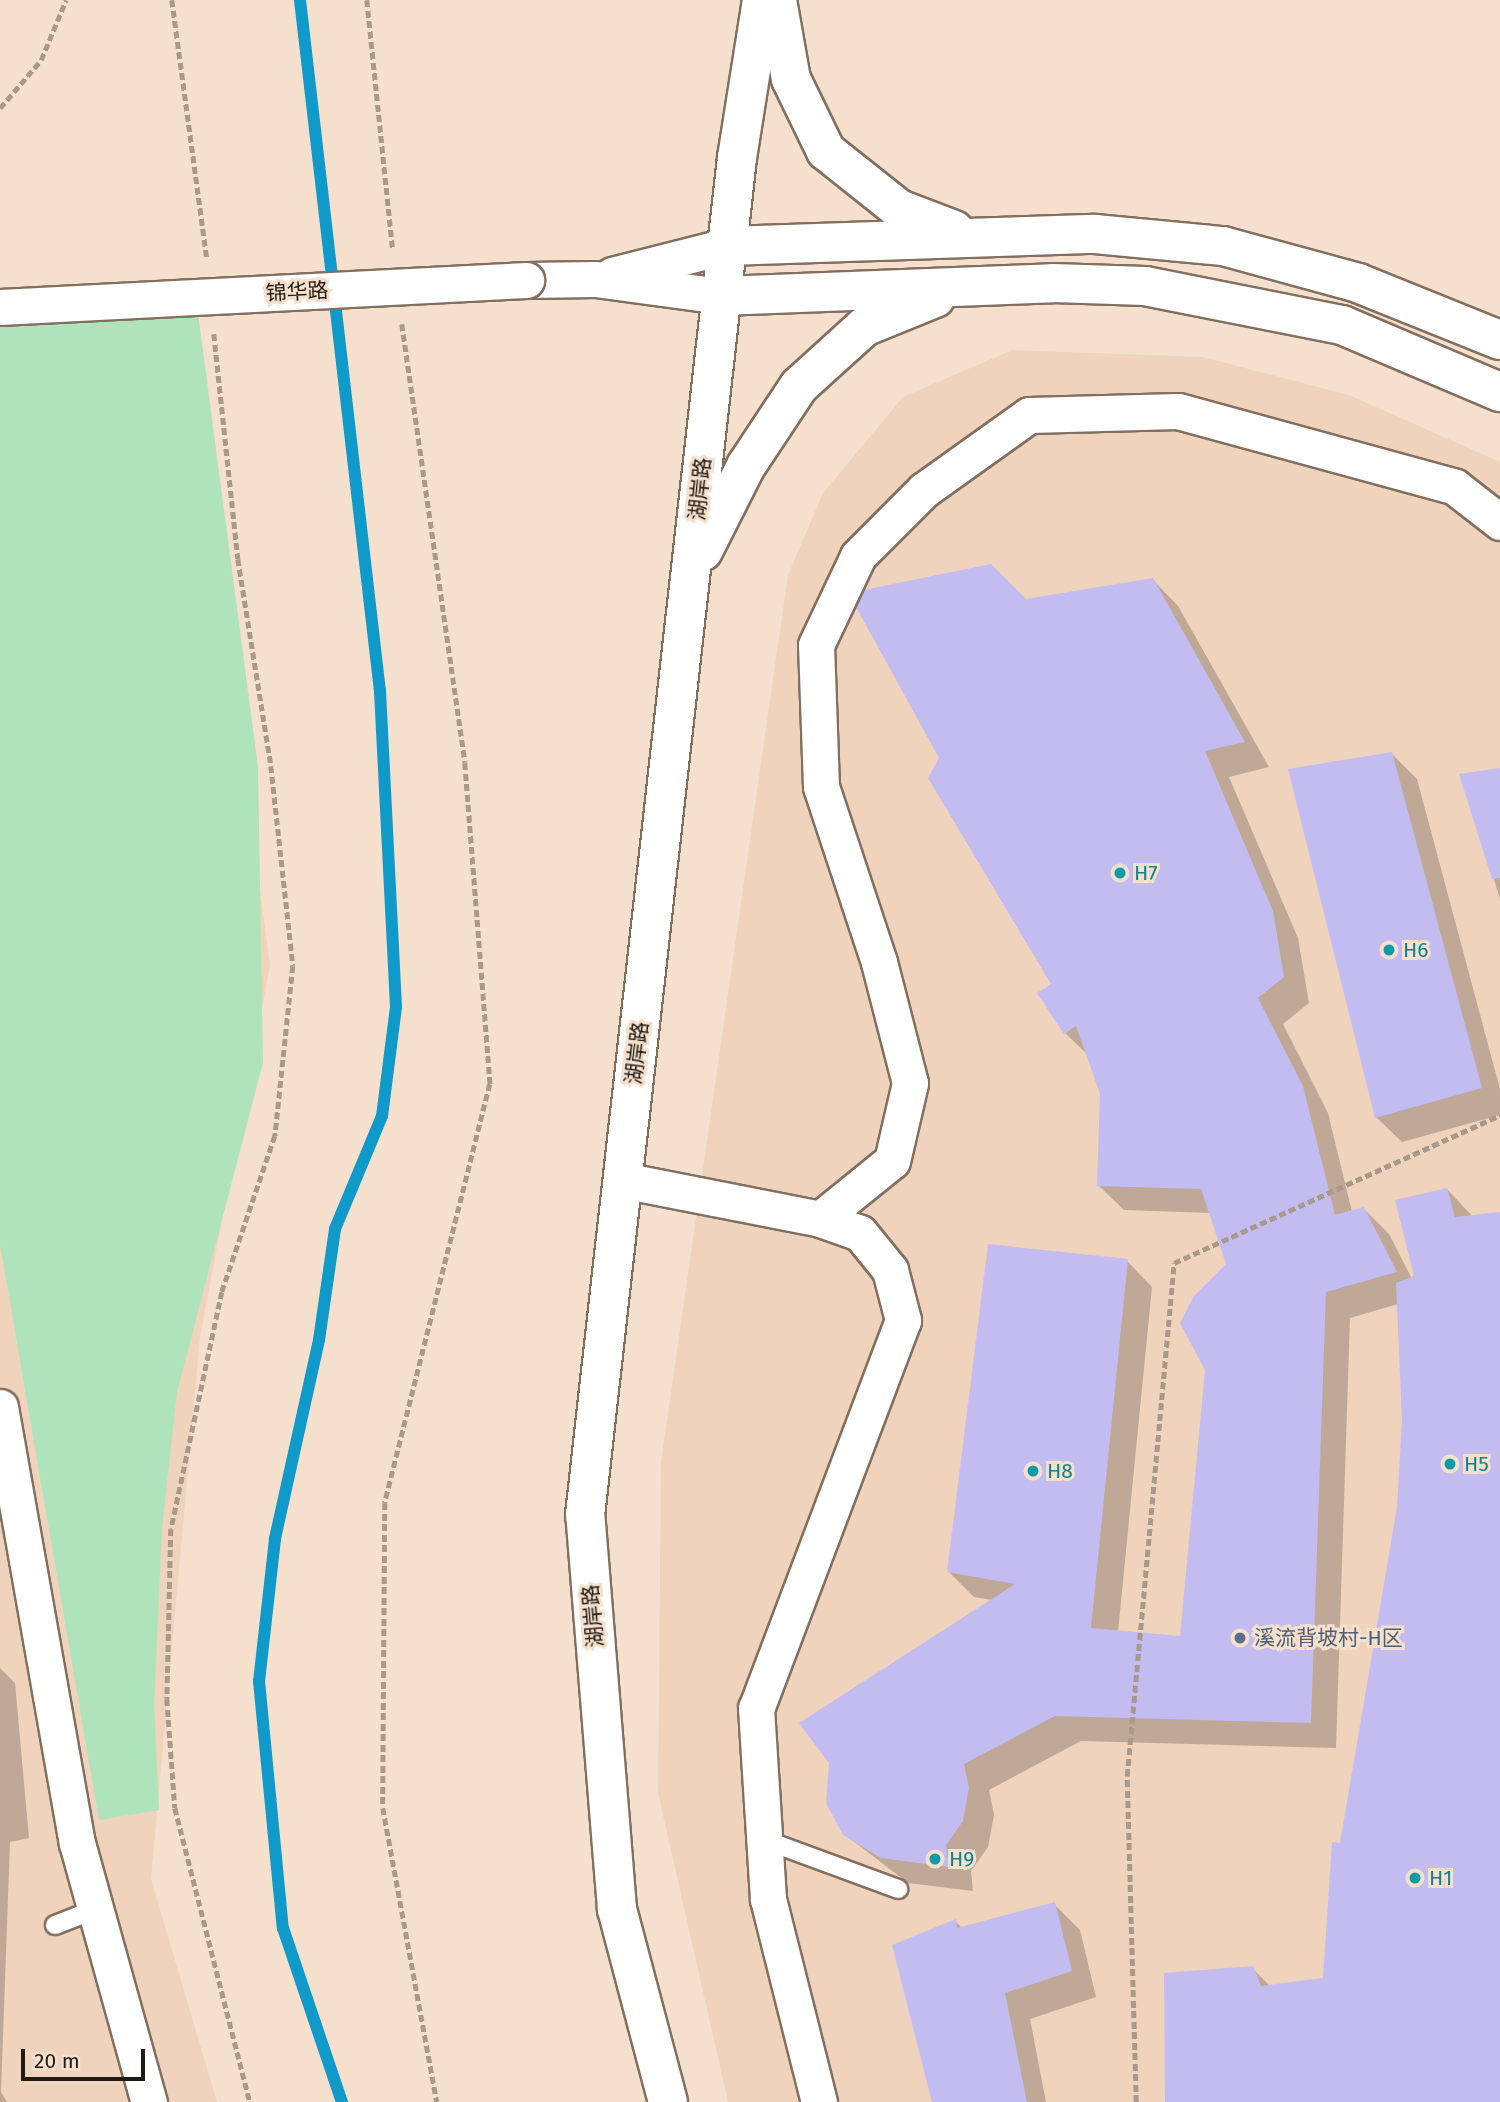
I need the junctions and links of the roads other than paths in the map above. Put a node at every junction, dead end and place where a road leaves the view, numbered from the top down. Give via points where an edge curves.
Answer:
1 (762, 0) edge
2 (776, 0) edge
3 (979, 237) junction
4 (727, 246) junction
5 (595, 279) junction
6 (977, 285) junction
7 (721, 296) junction
8 (0, 307) edge
9 (1500, 340) edge
10 (1500, 392) edge
11 (1500, 522) edge
12 (691, 578) junction
13 (622, 1180) junction
14 (820, 1219) junction
15 (0, 1407) edge
16 (765, 1840) junction
17 (898, 1889) dead end
18 (96, 1909) junction
19 (55, 1925) dead end
20 (149, 2102) edge
21 (668, 2102) edge
22 (818, 2102) edge

1 - 4 street, 湖岸路
2 - 3 street via 791,79 826,151 899,209
3 - 4 street
3 - 9 street via 1095,234 1223,246 1358,284
4 - 5 street, 锦华路
4 - 7 street, 湖岸路
5 - 7 street, 锦华路
5 - 8 street, 锦华路, bridge
6 - 7 street
6 - 10 street via 1145,286 1232,299 1342,325
6 - 12 street via 864,327 799,386 746,466
7 - 12 street, 湖岸路
11 - 14 street via 1455,487 1178,411 1029,415 924,490 858,556 816,645 821,787 880,962 910,1083 892,1161
12 - 13 street, 湖岸路
13 - 14 street
13 - 21 street, 湖岸路 via 585,1516 617,1909
14 - 16 street via 860,1233 883,1261 903,1320 756,1708
15 - 18 street via 24,1572
16 - 17 lane
16 - 22 street via 768,1899
18 - 19 lane
18 - 20 street

